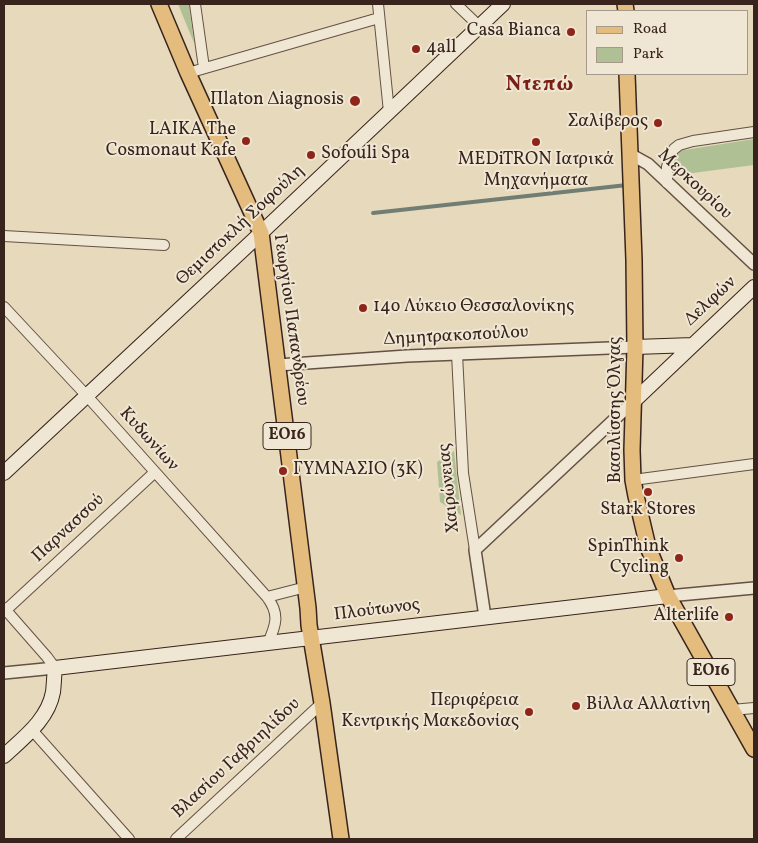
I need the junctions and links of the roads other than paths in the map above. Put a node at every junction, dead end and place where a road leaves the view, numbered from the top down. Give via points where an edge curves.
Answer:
1 (159, 4) edge
2 (195, 4) edge
3 (378, 4) edge
4 (456, 4) edge
5 (503, 4) edge
6 (379, 18) junction
7 (479, 26) junction
8 (204, 68) junction
9 (188, 72) junction
10 (627, 75) edge
11 (389, 112) junction
12 (754, 132) edge
13 (630, 154) junction
14 (667, 183) junction
15 (262, 233) junction
16 (4, 236) edge
17 (164, 245) dead end
18 (754, 264) edge
19 (754, 287) edge
20 (4, 307) edge
21 (693, 345) junction
22 (635, 347) junction
23 (457, 354) junction
24 (278, 366) junction
25 (87, 396) junction
26 (634, 401) junction
27 (754, 464) edge
28 (155, 472) junction
29 (4, 473) edge
30 (633, 480) junction
31 (475, 550) junction
32 (306, 587) junction
33 (754, 588) edge
34 (668, 596) junction
35 (267, 597) junction
36 (5, 609) edge
37 (485, 617) junction
38 (312, 638) junction
39 (268, 643) junction
40 (55, 668) junction
41 (4, 673) edge
42 (322, 703) junction
43 (754, 708) edge
44 (732, 710) junction
45 (32, 730) junction
46 (754, 749) edge
47 (4, 756) edge
48 (129, 839) edge
49 (176, 839) edge
50 (341, 839) edge

1 - 9 main road, Γεωργίου Παπανδρέου / ΕΟ16
2 - 8 street
3 - 6 street
4 - 7 street
5 - 7 main road, Θεμιστοκλή Σοφούλη
6 - 8 street
6 - 11 street
7 - 11 main road, Θεμιστοκλή Σοφούλη
8 - 9 street
9 - 15 main road, Γεωργίου Παπανδρέου / ΕΟ16
10 - 13 main road, Βασιλίσσης Όλγας / ΕΟ16
11 - 15 main road, Θεμιστοκλή Σοφούλη
12 - 14 street via 679,145 670,155
13 - 14 street, Μερκουρίου via 648,164
13 - 22 main road, Βασιλίσσης Όλγας / ΕΟ16
14 - 18 street, Μερκουρίου
15 - 24 main road, Γεωργίου Παπανδρέου / ΕΟ16
15 - 25 main road, Θεμιστοκλή Σοφούλη
16 - 17 street
19 - 21 main road, Δελφών
20 - 25 street, Κυδωνίων
21 - 22 main road, Δελφών
21 - 26 main road, Δελφών
22 - 23 street, Δημητρακοπούλου
22 - 26 main road, Βασιλίσσης Όλγας / ΕΟ16
23 - 24 street, Δημητρακοπούλου
23 - 31 street, Χαιρώνειας via 464,473
24 - 32 main road, Γεωργίου Παπανδρέου / ΕΟ16
25 - 28 street, Κυδωνίων
25 - 29 main road, Θεμιστοκλή Σοφούλη
26 - 30 main road, Βασιλίσσης Όλγας / ΕΟ16
26 - 31 street
27 - 30 street
28 - 35 street, Κυδωνίων
28 - 36 street, Παρνασσού
30 - 34 main road, Βασιλίσσης Όλγας / ΕΟ16 via 648,547
31 - 37 street, Χαιρώνειας
32 - 35 street
32 - 38 main road, Γεωργίου Παπανδρέου / ΕΟ16
33 - 34 street, Πλούτωνος
34 - 37 main road, Πλούτωνος
34 - 44 main road, Βασιλίσσης Όλγας / ΕΟ16
35 - 39 street, Κυδωνίων via 274,610 276,624
36 - 40 street
37 - 38 main road, Πλούτωνος
38 - 39 main road, Πλούτωνος
38 - 42 main road, Γεωργίου Παπανδρέου / ΕΟ16
39 - 40 main road, Πλούτωνος
40 - 41 street, Πλούτωνος
40 - 45 main road via 49,706
42 - 49 street, Βλασίου Γαβριηλίδου
42 - 50 main road, Γεωργίου Παπανδρέου / ΕΟ16
43 - 44 street
44 - 46 main road, Βασιλίσσης Όλγας / ΕΟ16
45 - 47 main road
45 - 48 street

